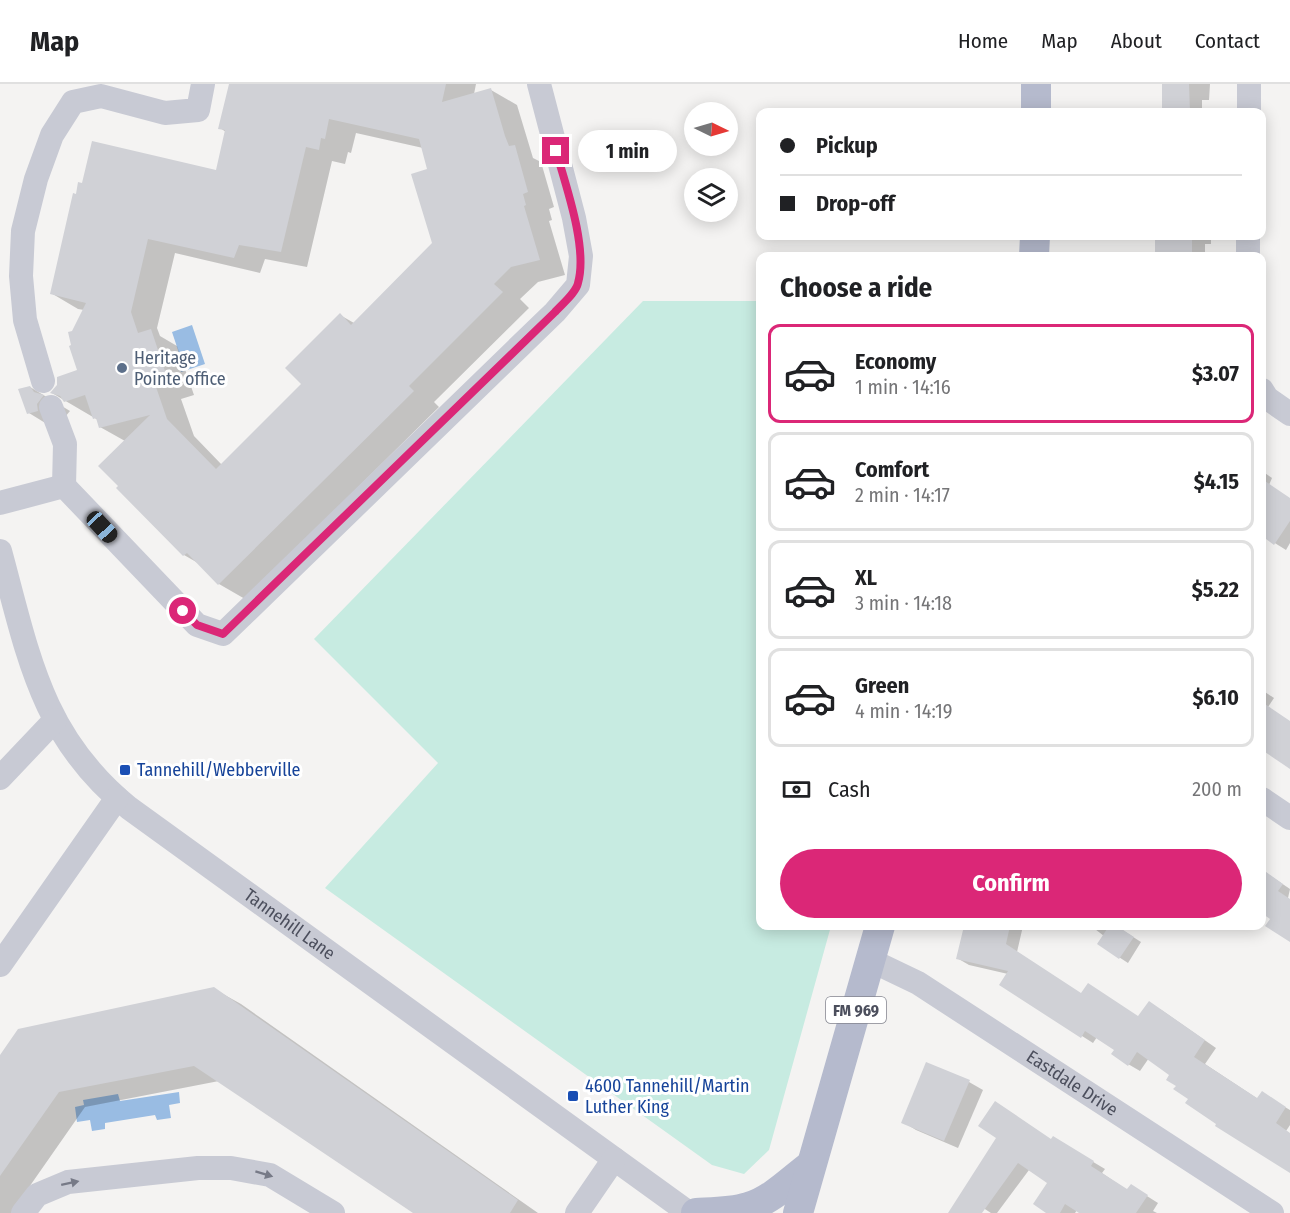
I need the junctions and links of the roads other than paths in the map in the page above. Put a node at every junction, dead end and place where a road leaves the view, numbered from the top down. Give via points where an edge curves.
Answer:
1 (203, 84) edge
2 (539, 84) edge
3 (1036, 84) edge
4 (1249, 84) edge
5 (1036, 108) edge
6 (1249, 108) edge
7 (44, 381) dead end
8 (1266, 395) edge
9 (51, 407) dead end
10 (1290, 414) edge
11 (64, 486) junction
12 (0, 503) edge
13 (0, 551) edge
14 (55, 720) junction
15 (0, 778) edge
16 (117, 798) junction
17 (1266, 802) edge
18 (1290, 818) edge
19 (879, 930) edge
20 (870, 960) junction
21 (0, 965) edge
22 (614, 1159) junction
23 (811, 1165) junction
24 (23, 1213) edge
25 (333, 1213) edge
26 (577, 1213) edge
27 (689, 1213) edge
28 (696, 1213) edge
29 (798, 1213) edge
30 (1272, 1213) edge

1 - 7 street via 198,110 165,113 101,96 73,102 52,135 23,231 21,276 25,321
2 - 11 street via 574,218 580,256 578,285 555,312 223,634 197,625
3 - 5 main road
4 - 6 street
8 - 10 street
9 - 11 street via 65,444
11 - 12 street
13 - 14 street, Tannehill Lane via 32,664
14 - 15 street
14 - 16 street, Tannehill Lane via 67,743
16 - 21 street
16 - 22 street, Tannehill Lane
17 - 18 street
19 - 20 main road, FM 969
20 - 23 main road, FM 969
20 - 30 street, Eastdale Drive via 918,983
22 - 26 street
22 - 27 street, Tannehill Lane
23 - 28 main road via 753,1206
23 - 29 main road, FM 969
24 -> 25 street via 37,1195 68,1182 198,1168 231,1168 270,1175

